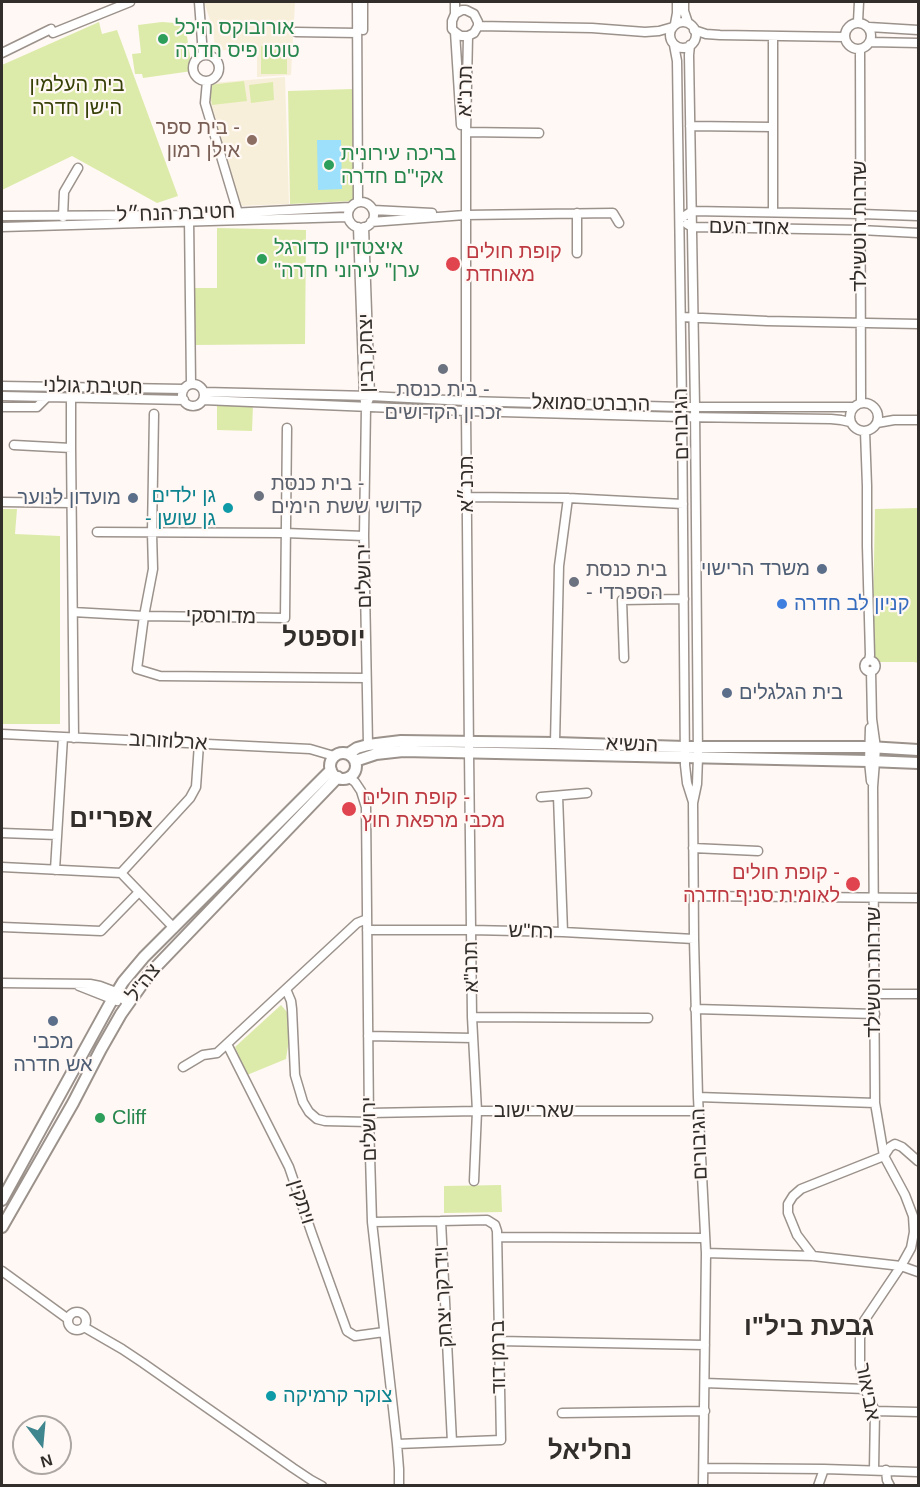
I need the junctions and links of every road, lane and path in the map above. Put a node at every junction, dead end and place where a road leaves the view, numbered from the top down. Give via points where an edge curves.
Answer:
1 (130, 2) edge
2 (199, 2) edge
3 (357, 2) edge
4 (363, 2) edge
5 (455, 2) edge
6 (677, 2) edge
7 (684, 2) edge
8 (859, 2) edge
9 (466, 6) edge
10 (455, 14) junction
11 (858, 22) junction
12 (478, 26) junction
13 (674, 26) junction
14 (691, 26) junction
15 (869, 27) junction
16 (918, 30) edge
17 (296, 32) dead end
18 (455, 32) junction
19 (645, 32) junction
20 (357, 33) junction
21 (720, 35) junction
22 (468, 36) junction
23 (773, 37) junction
24 (844, 37) junction
25 (870, 42) junction
26 (918, 43) edge
27 (673, 44) junction
28 (692, 44) junction
29 (860, 49) junction
30 (2, 53) edge
31 (203, 56) junction
32 (207, 81) junction
33 (690, 126) junction
34 (772, 127) junction
35 (465, 132) junction
36 (539, 133) dead end
37 (78, 168) dead end
38 (360, 202) junction
39 (350, 207) junction
40 (373, 210) junction
41 (692, 211) junction
42 (773, 212) junction
43 (238, 213) junction
44 (577, 213) junction
45 (861, 214) junction
46 (465, 215) junction
47 (2, 216) edge
48 (918, 216) edge
49 (63, 217) junction
50 (348, 217) junction
51 (189, 219) junction
52 (680, 219) junction
53 (619, 223) dead end
54 (364, 226) junction
55 (2, 227) edge
56 (692, 227) junction
57 (860, 230) junction
58 (918, 233) edge
59 (577, 253) dead end
60 (681, 317) junction
61 (694, 318) junction
62 (860, 323) junction
63 (918, 324) edge
64 (2, 386) edge
65 (188, 387) junction
66 (2, 396) edge
67 (203, 396) junction
68 (367, 396) junction
69 (46, 398) junction
70 (71, 398) junction
71 (184, 399) junction
72 (466, 401) junction
73 (857, 405) junction
74 (682, 406) junction
75 (695, 406) junction
76 (2, 407) edge
77 (366, 407) junction
78 (466, 411) junction
79 (154, 414) dead end
80 (682, 417) junction
81 (695, 417) junction
82 (918, 420) edge
83 (850, 422) junction
84 (877, 423) junction
85 (287, 428) dead end
86 (865, 431) junction
87 (14, 445) dead end
88 (71, 448) junction
89 (467, 497) junction
90 (568, 498) junction
91 (2, 502) edge
92 (71, 503) junction
93 (683, 504) junction
94 (97, 532) dead end
95 (152, 533) junction
96 (285, 533) junction
97 (364, 536) junction
98 (684, 599) junction
99 (73, 612) junction
100 (144, 616) junction
101 (624, 658) dead end
102 (366, 678) junction
103 (2, 734) edge
104 (63, 737) junction
105 (74, 738) junction
106 (555, 743) junction
107 (199, 744) junction
108 (368, 745) junction
109 (469, 747) junction
110 (873, 748) junction
111 (918, 750) edge
112 (685, 752) junction
113 (698, 752) junction
114 (334, 756) junction
115 (351, 757) junction
116 (872, 761) junction
117 (918, 763) edge
118 (339, 775) junction
119 (587, 793) dead end
120 (558, 796) junction
121 (541, 797) dead end
122 (693, 803) junction
123 (2, 833) edge
124 (57, 835) junction
125 (693, 848) junction
126 (758, 851) dead end
127 (2, 867) edge
128 (55, 870) junction
129 (121, 873) junction
130 (139, 892) junction
131 (694, 896) junction
132 (874, 898) junction
133 (918, 898) edge
134 (367, 919) junction
135 (2, 927) edge
136 (174, 928) junction
137 (367, 930) junction
138 (471, 930) junction
139 (563, 932) junction
140 (694, 939) junction
141 (2, 983) edge
142 (286, 989) junction
143 (874, 994) junction
144 (918, 994) edge
145 (114, 996) junction
146 (128, 1004) junction
147 (695, 1009) junction
148 (875, 1014) junction
149 (472, 1017) junction
150 (648, 1018) dead end
151 (368, 1036) junction
152 (473, 1038) junction
153 (227, 1044) junction
154 (183, 1068) dead end
155 (698, 1097) junction
156 (875, 1103) junction
157 (477, 1111) junction
158 (699, 1111) junction
159 (369, 1117) junction
160 (884, 1156) junction
161 (918, 1161) edge
162 (474, 1181) dead end
163 (2, 1200) edge
164 (441, 1221) junction
165 (372, 1222) junction
166 (2, 1227) edge
167 (498, 1237) junction
168 (704, 1238) junction
169 (706, 1253) junction
170 (813, 1256) junction
171 (901, 1266) junction
172 (2, 1271) edge
173 (918, 1272) edge
174 (68, 1318) junction
175 (84, 1327) junction
176 (384, 1332) junction
177 (499, 1341) junction
178 (705, 1345) junction
179 (705, 1383) junction
180 (865, 1389) junction
181 (705, 1411) junction
182 (875, 1411) junction
183 (918, 1412) edge
184 (562, 1413) dead end
185 (452, 1442) junction
186 (396, 1444) junction
187 (705, 1468) junction
188 (824, 1469) junction
189 (874, 1470) junction
190 (886, 1470) junction
191 (918, 1472) edge
192 (322, 1485) edge
193 (399, 1485) edge
194 (703, 1485) edge
195 (818, 1485) edge
196 (890, 1485) edge

1 - 30 street via 53,33 51,29
2 - 31 street
3 - 20 street
4 - 38 street
5 - 10 street
6 - 13 street
7 - 14 street
8 - 11 street
9 - 10 street
9 - 12 street via 477,18
10 - 18 street via 451,24
11 - 15 street
11 - 24 street via 849,25
12 - 19 street
12 - 22 street
13 - 14 street via 683,22
13 - 19 street
13 - 27 street via 670,33
14 - 21 street via 700,33
14 - 28 street via 696,34
15 - 16 street
15 - 25 street
17 - 20 street
18 - 22 street
18 - 46 street, תרנ"א
19 - 27 street
20 - 38 street
21 - 23 street
21 - 28 street
22 - 35 street, תרנ"א
23 - 24 street
23 - 34 street
24 - 29 street via 850,47
25 - 26 street
25 - 29 street
27 - 28 street via 683,48
27 - 52 street, הגיבורים via 677,61
28 - 33 street, הגיבורים
29 - 45 street, שדרות רוטשילד
31 - 32 street via 195,62 194,70 198,78
31 - 32 street via 215,58 219,66 216,77
32 - 43 street via 204,103
33 - 34 street
33 - 41 street, הגיבורים
34 - 42 street
35 - 36 street
35 - 46 street, תרנ"א
37 - 49 street via 64,192
38 - 39 street
38 - 40 street
39 - 43 street, חטיבת הנח״ל
39 - 50 street
40 - 46 street
40 - 54 street
41 - 42 street, אחד העם
41 - 52 street, אחד העם
41 - 56 street, הגיבורים
42 - 45 street, אחד העם
43 - 51 street, חטיבת הנח״ל
44 - 46 street
44 - 53 street via 613,213
44 - 59 street
45 - 48 street, אחד העם
45 - 57 street, שדרות רוטשילד
46 - 54 street
46 - 72 street, תרנ״א
47 - 49 street, חטיבת הנח״ל
49 - 51 street, חטיבת הנח״ל
50 - 51 street, חטיבת הנח״ל
50 - 54 street via 353,225
51 - 55 street, חטיבת הנח״ל
51 - 65 street
52 - 56 street, אחד העם
52 - 60 street, הגיבורים
54 - 68 street, יצחק רבין
56 - 57 street, אחד העם
56 - 61 street, הגיבורים
57 - 58 street, אחד העם
57 - 62 street, שדרות רוטשילד
60 - 61 street
60 - 74 street, הגיבורים
61 - 62 street
61 - 75 street, הגיבורים
62 - 63 street
62 - 73 street, שדרות רוטשילד
64 - 65 street, חטיבת גולני
65 - 67 street via 198,385
65 - 71 street
66 - 69 street, חטיבת גולני
67 - 68 street
67 - 71 street via 201,403 195,405
67 - 77 street
68 - 72 street, הרברט סמואל
68 - 77 street, יצחק רבין
69 - 70 street, חטיבת גולני
69 - 76 street, חטיבת גולני via 36,407
70 - 71 street, חטיבת גולני
70 - 88 street
72 - 74 street, הרברט סמואל
72 - 78 street, תרנ״א
73 - 75 street, הרברט סמואל
73 - 83 street via 849,414
73 - 84 street via 870,404 878,414
74 - 75 street, הרברט סמואל
74 - 80 street, הגיבורים
75 - 81 street, הגיבורים
77 - 78 street, הרברט סמואל
77 - 97 street, ירושלים
78 - 80 street, הרברט סמואל
78 - 89 street, תרנ״א
79 - 95 street
80 - 81 street, הרברט סמואל
80 - 93 street, הגיבורים
81 - 83 street, הרברט סמואל
81 - 113 street, הגיבורים
82 - 84 street
83 - 86 street
84 - 86 street
85 - 96 street
86 - 110 street, שדרות רוטשילד via 870,655 865,668 871,671 869,735
87 - 88 street
88 - 92 street
89 - 90 street
89 - 109 street, תרנ״א
90 - 93 street
90 - 106 street via 559,566
91 - 92 street
92 - 99 street
93 - 98 street, הגיבורים
94 - 95 street
95 - 96 street
95 - 100 street via 153,569
96 - 97 street
96 - 100 street, מדורסקי via 285,618
97 - 102 street, ירושלים
98 - 101 street via 622,600
98 - 112 street, הגיבורים
99 - 100 street, מדורסקי
99 - 105 street
100 - 102 street via 137,669 160,676
102 - 108 street, ירושלים
103 - 104 street, ארלוזורוב
104 - 105 street, ארלוזורוב
104 - 124 street
105 - 107 street, ארלוזורוב
106 - 109 main road, הנשיא
106 - 112 main road, הנשיא
107 - 114 street, ארלוזורוב via 310,749
107 - 129 street via 196,787 190,798
108 - 109 main road, הנשיא via 401,741
108 - 115 main road, הנשיא via 357,748
109 - 112 main road, הנשיא
109 - 115 main road, הנשיא
109 - 138 street, תרנ"א
110 - 111 main road, הנשיא
110 - 113 main road, הנשיא
110 - 116 street, שדרות רוטשילד
112 - 113 main road, הנשיא
112 - 122 street, הגיבורים
113 - 116 main road, הנשיא
113 - 122 street, הגיבורים
114 - 115 main road via 340,753
114 - 118 main road via 330,763
115 - 118 main road via 356,765 354,772
116 - 117 main road, הנשיא
116 - 132 street, שדרות רוטשילד
118 - 134 street, ירושלים via 355,782 366,807
118 - 136 main road, צה"ל
118 - 146 main road, צה"ל via 165,956
119 - 120 street
120 - 121 street
120 - 139 street
122 - 125 street, הגיבורים
123 - 124 street
124 - 128 street
125 - 126 street
125 - 131 street, הגיבורים
127 - 128 street
128 - 129 street
129 - 130 street
130 - 135 street via 101,931
130 - 136 street
131 - 132 street
131 - 140 street, הגיבורים
132 - 133 street
132 - 143 street, שדרות רוטשילד
134 - 137 street, ירושלים
134 - 142 street via 357,923
136 - 145 main road, צה"ל via 144,957
137 - 138 street, רח"ש
137 - 151 street, ירושלים
138 - 139 street, רח"ש
138 - 149 street, תרנ"א
139 - 140 street, רח"ש
140 - 147 street, הגיבורים
141 - 145 street via 100,986
142 - 153 street
142 - 159 street, שאר ישוב via 292,1009 295,1075 309,1112 325,1122
143 - 144 street
143 - 148 street, שדרות רוטשילד
145 - 146 street
145 - 163 main road, צה"ל
146 - 166 main road, צה"ל
147 - 148 street
147 - 155 street, הגיבורים
148 - 156 street, שדרות רוטשילד
149 - 150 street
149 - 152 street, תרנ"א
151 - 152 street
151 - 159 street, ירושלים
152 - 157 street, תרנ"א
153 - 154 street via 217,1053 203,1055
153 - 176 street, ויתקין via 289,1167 347,1331 355,1336
155 - 156 street
155 - 158 street, הגיבורים
156 - 160 street, שדרות רוטשילד
157 - 158 street, שאר ישוב
157 - 159 street, שאר ישוב
157 - 162 street, תרנ"א
158 - 168 street, הגיבורים
159 - 165 street, ירושלים
160 - 161 street via 895,1144
160 - 170 street via 792,1196 788,1204 790,1220
160 - 171 street, אביאור via 913,1216 911,1248
164 - 165 street, וידרקר יצחק
164 - 167 street via 487,1221 495,1225
164 - 185 street, וידרקר יצחק
165 - 176 street, ירושלים
167 - 168 street
167 - 177 street, ברמן דוד
168 - 169 street, הגיבורים
169 - 170 street
169 - 178 street, הגיבורים
170 - 171 street
171 - 173 street
171 - 180 street, אביאור via 864,1321 860,1365
172 - 174 street
174 - 175 street via 73,1329
174 - 175 street via 81,1312 86,1319
175 - 192 street
176 - 186 street, ירושלים
177 - 178 street
177 - 185 street, ברמן דוד via 501,1440
178 - 179 street, הגיבורים
179 - 180 street
179 - 181 street, הגיבורים
180 - 182 street, אביאור
181 - 184 street
181 - 187 street, הגיבורים
182 - 183 street
182 - 189 street, אביאור
185 - 186 street, ברמן דוד
186 - 193 street, ירושלים
187 - 188 street
187 - 194 street, הגיבורים
188 - 189 street
188 - 195 street
189 - 190 street
190 - 191 street
190 - 196 street

